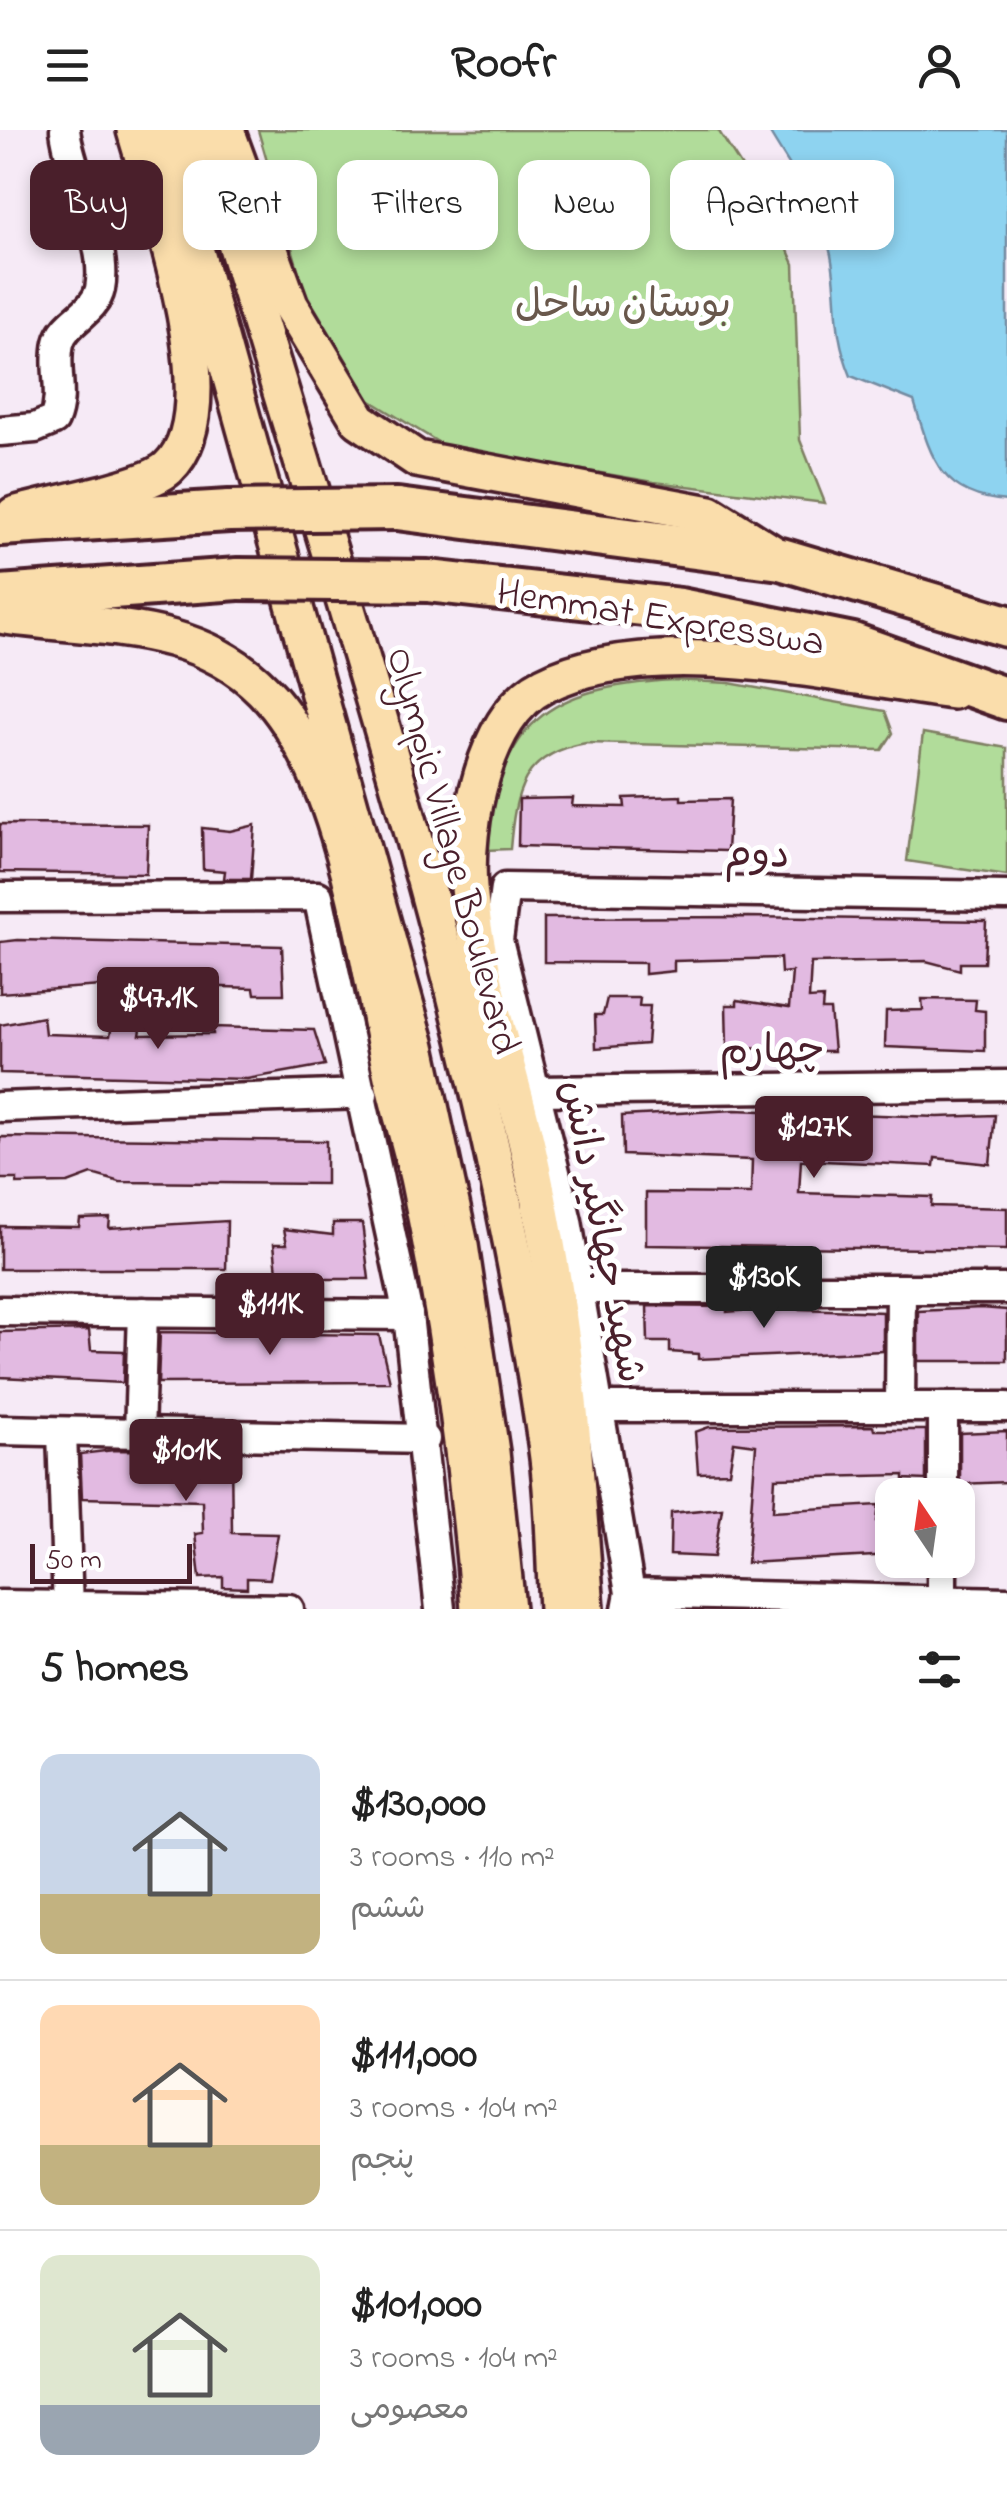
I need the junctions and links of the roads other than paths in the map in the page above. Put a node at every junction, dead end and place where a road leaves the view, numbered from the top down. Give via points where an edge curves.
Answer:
1 (64, 130) edge
2 (136, 130) edge
3 (162, 130) edge
4 (194, 130) edge
5 (226, 130) edge
6 (0, 431) edge
7 (0, 522) edge
8 (781, 558) junction
9 (0, 596) edge
10 (0, 615) edge
11 (1007, 626) edge
12 (1006, 699) edge
13 (505, 888) joint
14 (1007, 896) edge
15 (0, 898) edge
16 (1007, 1085) edge
17 (538, 1091) junction
18 (363, 1094) junction
19 (0, 1106) edge
20 (1007, 1288) edge
21 (579, 1289) junction
22 (901, 1289) junction
23 (0, 1311) edge
24 (143, 1312) junction
25 (408, 1315) junction
26 (600, 1407) junction
27 (900, 1407) junction
28 (943, 1407) junction
29 (1007, 1407) edge
30 (0, 1430) edge
31 (62, 1432) junction
32 (140, 1433) junction
33 (425, 1440) junction
34 (942, 1478) edge
35 (942, 1578) edge
36 (628, 1601) edge
37 (942, 1601) junction
38 (1007, 1602) edge
39 (0, 1606) edge
40 (68, 1607) edge
41 (289, 1609) edge
42 (440, 1609) edge
43 (479, 1609) edge
44 (507, 1609) edge
45 (557, 1609) edge
46 (586, 1609) edge

1 - 6 street via 99,257 100,292 62,332 54,420
2 - 7 main road via 190,335 196,397 189,438 167,469 136,483
3 - 44 main road via 418,1046 460,1245
4 - 45 main road, Olympic Village Boulevard via 228,220 426,881 514,1265 546,1446
5 - 8 main road via 290,305 358,420 417,460 710,514
7 - 8 highway, bridge via 398,509
8 - 11 highway
9 - 12 highway, Hemmat Expresswa, bridge via 238,579 428,581 680,609 852,644
10 - 43 main road via 151,630 220,658 263,690 306,749 374,977 418,1181 463,1456
12 - 46 main road via 666,656 598,665 542,685 516,708 488,754 478,782 469,884 554,1286
13 - 14 street, دوم
13 - 17 street, شهید جهانگیر دانش via 498,940
15 - 18 street via 318,896
16 - 17 street, چهارم
17 - 21 street, شهید جهانگیر دانش
18 - 19 street
18 - 25 street
20 - 22 street
21 - 22 street
21 - 26 street, شهید جهانگیر دانش
22 - 27 street
23 - 24 street
24 - 25 street
24 - 32 street
25 - 33 street
26 - 27 street
26 - 36 street, شهید جهانگیر دانش
27 - 28 street
28 - 29 street
28 - 34 street
30 - 31 street
31 - 32 street
31 - 40 street
32 - 33 street
33 - 42 street
35 - 37 street
36 - 37 street
37 - 38 street
39 - 40 street
40 - 41 street

